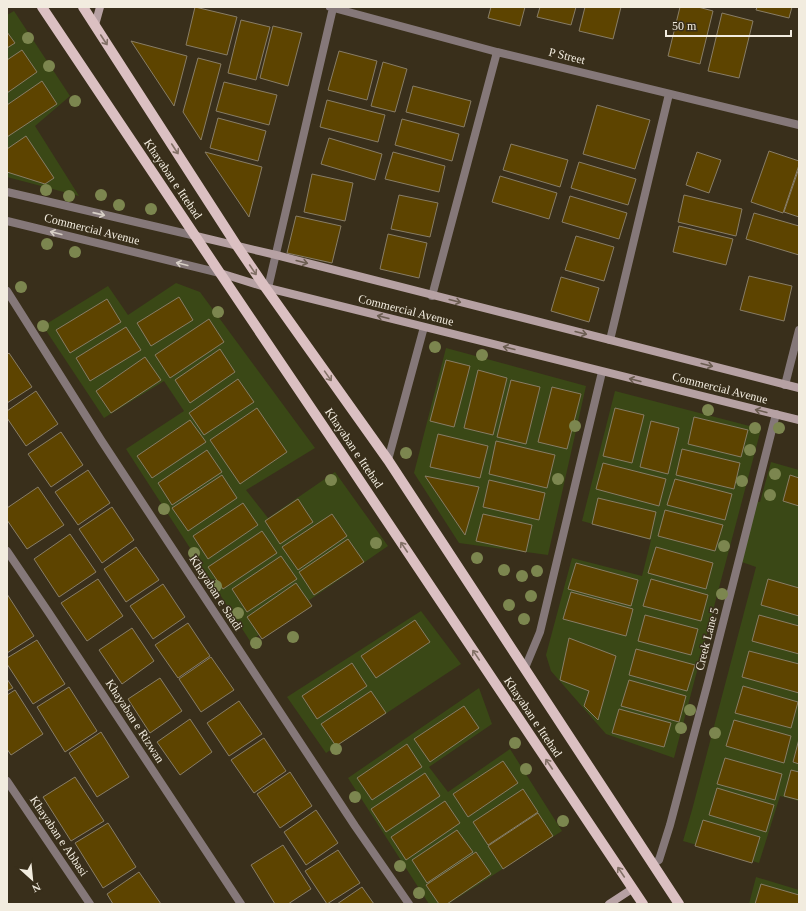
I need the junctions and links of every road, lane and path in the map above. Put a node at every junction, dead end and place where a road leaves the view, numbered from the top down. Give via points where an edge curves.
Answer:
1 (42, 7) edge
2 (83, 7) edge
3 (100, 7) edge
4 (332, 7) edge
5 (95, 25) junction
6 (498, 52) junction
7 (669, 94) junction
8 (799, 125) edge
9 (7, 192) edge
10 (7, 221) edge
11 (196, 236) junction
12 (237, 246) junction
13 (276, 255) junction
14 (220, 273) junction
15 (267, 288) junction
16 (7, 292) edge
17 (432, 296) junction
18 (424, 327) junction
19 (799, 330) edge
20 (610, 340) junction
21 (602, 372) junction
22 (785, 384) junction
23 (799, 388) edge
24 (776, 414) junction
25 (799, 420) edge
26 (388, 460) junction
27 (7, 551) edge
28 (525, 668) junction
29 (7, 781) edge
30 (652, 864) junction
31 (632, 889) junction
32 (90, 904) edge
33 (241, 904) edge
34 (409, 904) edge
35 (609, 904) edge
36 (643, 904) edge
37 (679, 904) edge

1 - 11 main road, Khayaban e Ittehad
2 - 5 main road, Khayaban e Ittehad
3 - 5 main road
4 - 6 street, P Street
4 - 13 street
5 -> 12 main road, Khayaban e Ittehad
6 - 7 street, P Street
6 - 17 street
7 - 8 street, P Street
7 - 20 street
9 -> 11 street, Commercial Avenue
14 -> 10 street, Commercial Avenue
11 - 12 main road, Commercial Avenue
11 - 14 main road, Khayaban e Ittehad
12 - 13 main road, Commercial Avenue
12 -> 15 main road, Khayaban e Ittehad
13 - 15 street
13 -> 17 main road, Commercial Avenue
14 - 15 main road, Commercial Avenue
31 -> 14 main road, Khayaban e Ittehad
18 -> 15 main road, Commercial Avenue
15 -> 26 main road, Khayaban e Ittehad
16 - 34 street, Khayaban e Saadi via 101,440
17 -> 20 main road, Commercial Avenue
21 -> 18 main road, Commercial Avenue
18 - 26 street
19 - 22 street
20 -> 22 main road, Commercial Avenue
24 -> 21 main road, Commercial Avenue
21 - 28 street via 540,632
22 - 23 main road, Commercial Avenue
24 - 25 main road, Commercial Avenue
24 - 30 street, Creek Lane 5 via 670,825 659,860
26 - 28 main road, Khayaban e Ittehad
27 - 33 street, Khayaban e Rizwan
28 - 30 main road, Khayaban e Ittehad
29 - 32 street, Khayaban e Abbasi
30 - 37 main road, Khayaban e Ittehad
31 - 35 main road
31 - 36 main road, Khayaban e Ittehad

